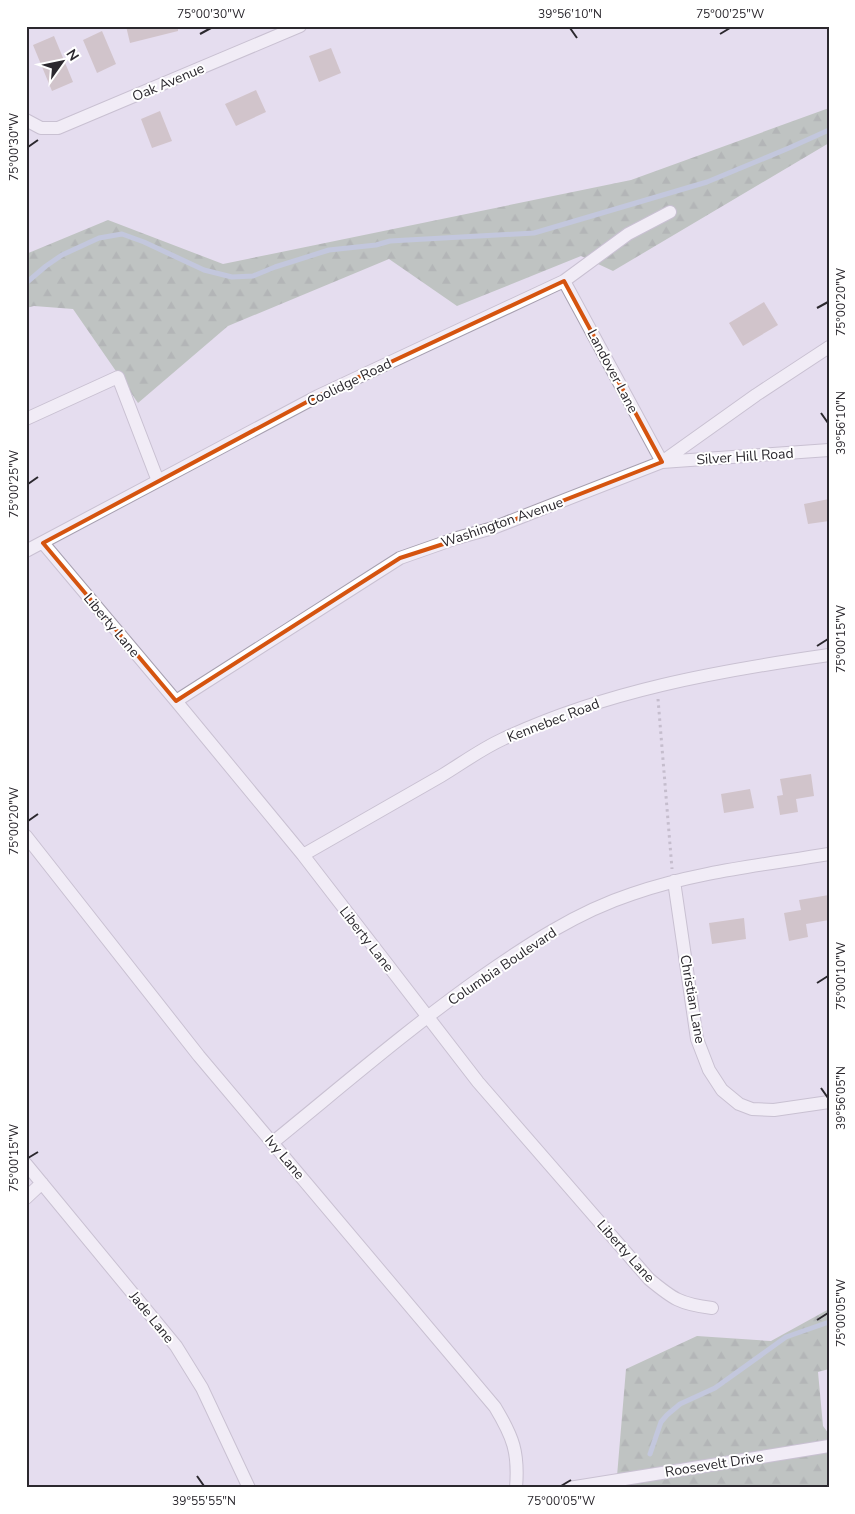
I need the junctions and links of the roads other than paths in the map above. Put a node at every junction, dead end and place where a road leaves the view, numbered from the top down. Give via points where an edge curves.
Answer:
1 (300, 26) edge
2 (30, 122) edge
3 (670, 212) dead end
4 (564, 280) junction
5 (829, 347) edge
6 (26, 419) edge
7 (829, 450) edge
8 (662, 462) junction
9 (158, 481) junction
10 (43, 543) junction
11 (26, 551) edge
12 (829, 655) edge
13 (176, 701) junction
14 (26, 836) edge
15 (829, 854) edge
16 (303, 855) junction
17 (674, 881) junction
18 (427, 1016) junction
19 (829, 1102) edge
20 (272, 1143) junction
21 (26, 1164) edge
22 (42, 1183) junction
23 (26, 1198) edge
24 (712, 1308) dead end
25 (829, 1446) edge
26 (249, 1488) edge
27 (516, 1488) edge
28 (569, 1488) edge

1 - 2 street, Oak Avenue via 58,128 46,128
3 - 4 street, Coolidge Road via 628,234
4 - 8 street, Landover Lane
4 - 9 street, Coolidge Road via 318,396
5 - 8 street, Washington Avenue
6 - 9 street via 118,377
7 - 8 street, Silver Hill Road
8 - 13 street, Washington Avenue via 493,528 400,558
9 - 10 street, Coolidge Road
10 - 11 street, Coolidge Road
10 - 13 street, Liberty Lane
12 - 16 street, Kennebec Road via 656,686 541,722 501,740
13 - 16 street, Liberty Lane
14 - 20 street, Ivy Lane via 199,1056
15 - 17 street, Columbia Boulevard
16 - 18 street, Liberty Lane
17 - 18 street, Columbia Boulevard via 630,894 575,919 524,947
17 - 19 street, Christian Lane via 698,1039 709,1070 722,1090 739,1104 752,1109 774,1110
18 - 20 street, Columbia Boulevard
18 - 24 street, Liberty Lane via 478,1082 649,1279 671,1297 691,1305
20 - 27 street, Ivy Lane via 495,1408 516,1453
21 - 22 street, Jade Lane
22 - 23 street
22 - 26 street, Jade Lane via 176,1346 202,1388
25 - 28 street, Roosevelt Drive

